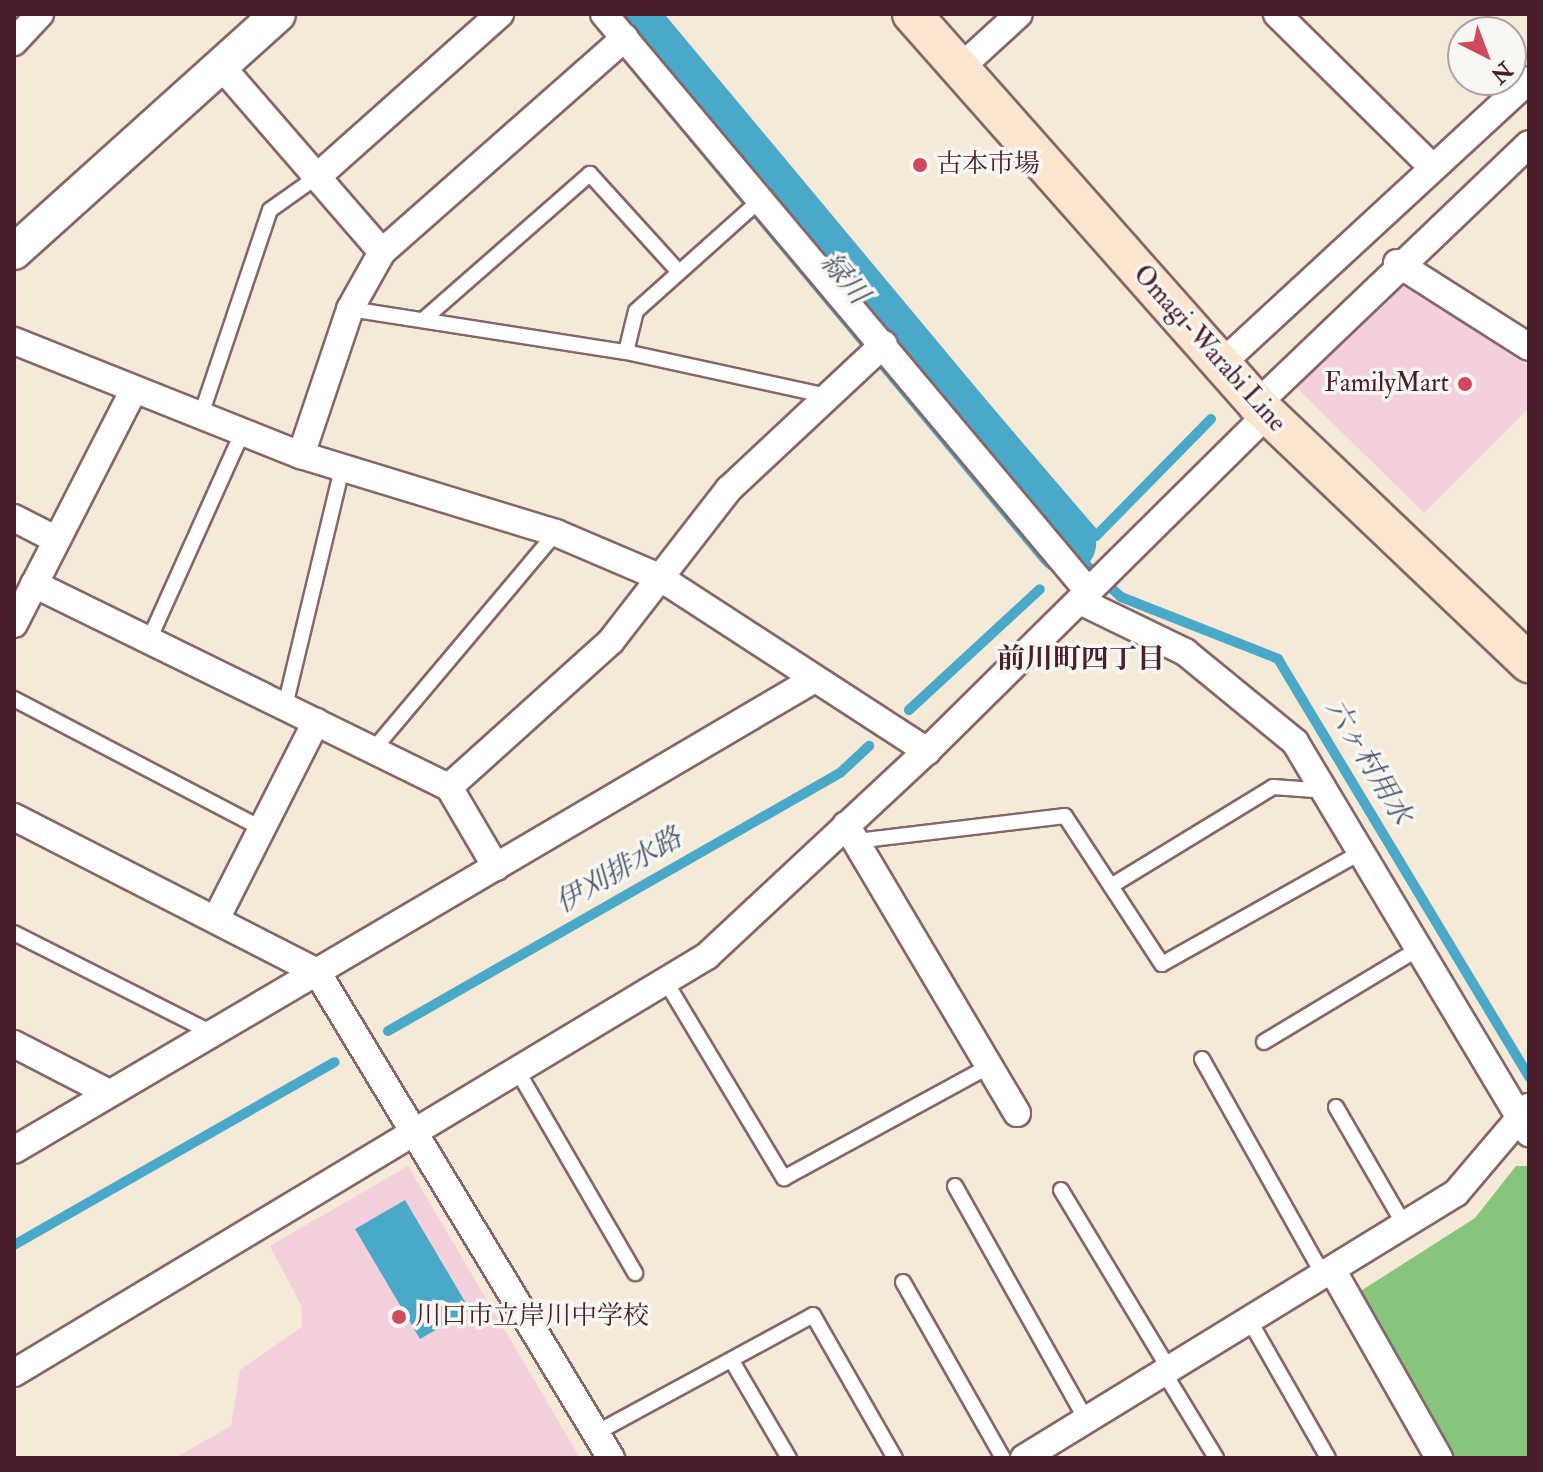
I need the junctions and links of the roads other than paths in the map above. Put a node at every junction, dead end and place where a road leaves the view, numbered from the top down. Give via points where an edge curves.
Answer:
1 (40, 14) edge
2 (278, 14) edge
3 (500, 14) edge
4 (604, 14) edge
5 (912, 14) edge
6 (1019, 14) edge
7 (1277, 14) edge
8 (625, 38) junction
9 (14, 42) edge
10 (221, 66) junction
11 (959, 69) junction
12 (1529, 80) edge
13 (1529, 144) edge
14 (1433, 168) junction
15 (318, 176) junction
16 (760, 200) junction
17 (14, 252) edge
18 (382, 252) junction
19 (1397, 263) junction
20 (678, 271) junction
21 (350, 309) junction
22 (423, 320) junction
23 (14, 341) edge
24 (884, 344) junction
25 (1529, 347) edge
26 (626, 352) junction
27 (1220, 365) junction
28 (132, 393) junction
29 (824, 395) junction
30 (1262, 409) junction
31 (200, 418) junction
32 (242, 433) junction
33 (301, 455) junction
34 (342, 468) junction
35 (14, 518) edge
36 (556, 533) junction
37 (57, 540) junction
38 (659, 577) junction
39 (34, 584) junction
40 (1084, 597) junction
41 (14, 624) edge
42 (149, 640) junction
43 (1529, 663) edge
44 (813, 680) junction
45 (14, 699) edge
46 (285, 706) junction
47 (316, 722) junction
48 (373, 750) junction
49 (927, 751) junction
50 (449, 787) junction
51 (1328, 791) junction
52 (14, 817) edge
53 (261, 828) junction
54 (851, 833) junction
55 (1363, 851) junction
56 (496, 867) junction
57 (1111, 886) junction
58 (217, 917) junction
59 (14, 933) edge
60 (1420, 948) junction
61 (317, 972) junction
62 (666, 982) junction
63 (212, 1033) junction
64 (1264, 1042) dead end
65 (14, 1044) edge
66 (1202, 1059) dead end
67 (989, 1066) junction
68 (517, 1070) junction
69 (107, 1092) junction
70 (1336, 1107) dead end
71 (1017, 1113) dead end
72 (1526, 1120) edge
73 (412, 1131) junction
74 (14, 1150) edge
75 (955, 1186) dead end
76 (1061, 1190) dead end
77 (1405, 1226) junction
78 (635, 1273) dead end
79 (1330, 1276) junction
80 (903, 1282) dead end
81 (1251, 1323) junction
82 (732, 1361) junction
83 (14, 1373) edge
84 (1167, 1373) junction
85 (1087, 1421) junction
86 (596, 1433) junction
87 (611, 1458) edge
88 (789, 1458) edge
89 (895, 1458) edge
90 (1003, 1458) edge
91 (1024, 1458) edge
92 (1216, 1458) edge
93 (1328, 1458) edge
94 (1439, 1458) edge

1 - 9 street
2 - 10 street
3 - 15 street
4 - 8 street
5 - 11 main road, Omagi-Warabi Line
6 - 11 street
7 - 14 street
8 - 16 street
8 - 18 street
10 - 15 street
10 - 17 street
11 - 27 main road, Omagi-Warabi Line
12 - 14 street
13 - 19 street
14 - 27 street
15 - 18 street
15 - 31 lane via 270,210
16 - 20 lane
16 - 24 street
18 - 21 street
19 - 25 street
19 - 30 street
20 - 22 lane via 590,174
20 - 26 lane via 636,311
21 - 22 lane
21 - 33 street
22 - 26 lane
23 - 28 street
24 - 29 street
24 - 40 street
26 - 29 lane
27 - 30 main road, Omagi-Warabi Line
28 - 31 street
28 - 37 street
29 - 38 street via 729,489
30 - 40 street
30 - 43 main road, Omagi-Warabi Line
31 - 32 street
32 - 33 street
32 - 42 lane
33 - 34 street
34 - 36 street
34 - 46 lane
35 - 37 street
36 - 38 street
36 - 48 lane
37 - 39 street
38 - 44 street
38 - 50 street via 611,641
39 - 41 street
39 - 42 street
40 - 49 street
40 - 51 street via 1185,652 1295,742
42 - 46 street
44 - 49 street
44 - 56 street
45 - 53 lane
46 - 47 street
47 - 48 street
47 - 53 street
48 - 50 street
49 - 54 street
50 - 56 street
51 - 55 street
51 - 57 lane via 1273,787
52 - 58 street
53 - 58 street
54 - 57 lane via 1065,816
54 - 62 street via 707,956
54 - 67 street
55 - 57 lane via 1162,964
55 - 60 street
56 - 61 street
58 - 61 street
59 - 63 lane
60 - 64 lane
60 - 72 street
61 - 63 street
61 - 73 street
62 - 67 lane via 784,1178
62 - 68 street
63 - 69 street
65 - 69 street
66 - 79 lane
67 - 71 street
68 - 73 street
68 - 78 lane
69 - 74 street
70 - 77 lane
72 - 77 street via 1456,1193
73 - 83 street
73 - 86 street
75 - 85 lane
76 - 84 lane
77 - 79 street
79 - 81 street
79 - 94 street
80 - 90 lane
81 - 84 street
81 - 93 lane
82 - 86 lane
82 - 88 lane
82 - 89 lane via 813,1315
84 - 85 street
84 - 92 lane
85 - 91 street
86 - 87 street

